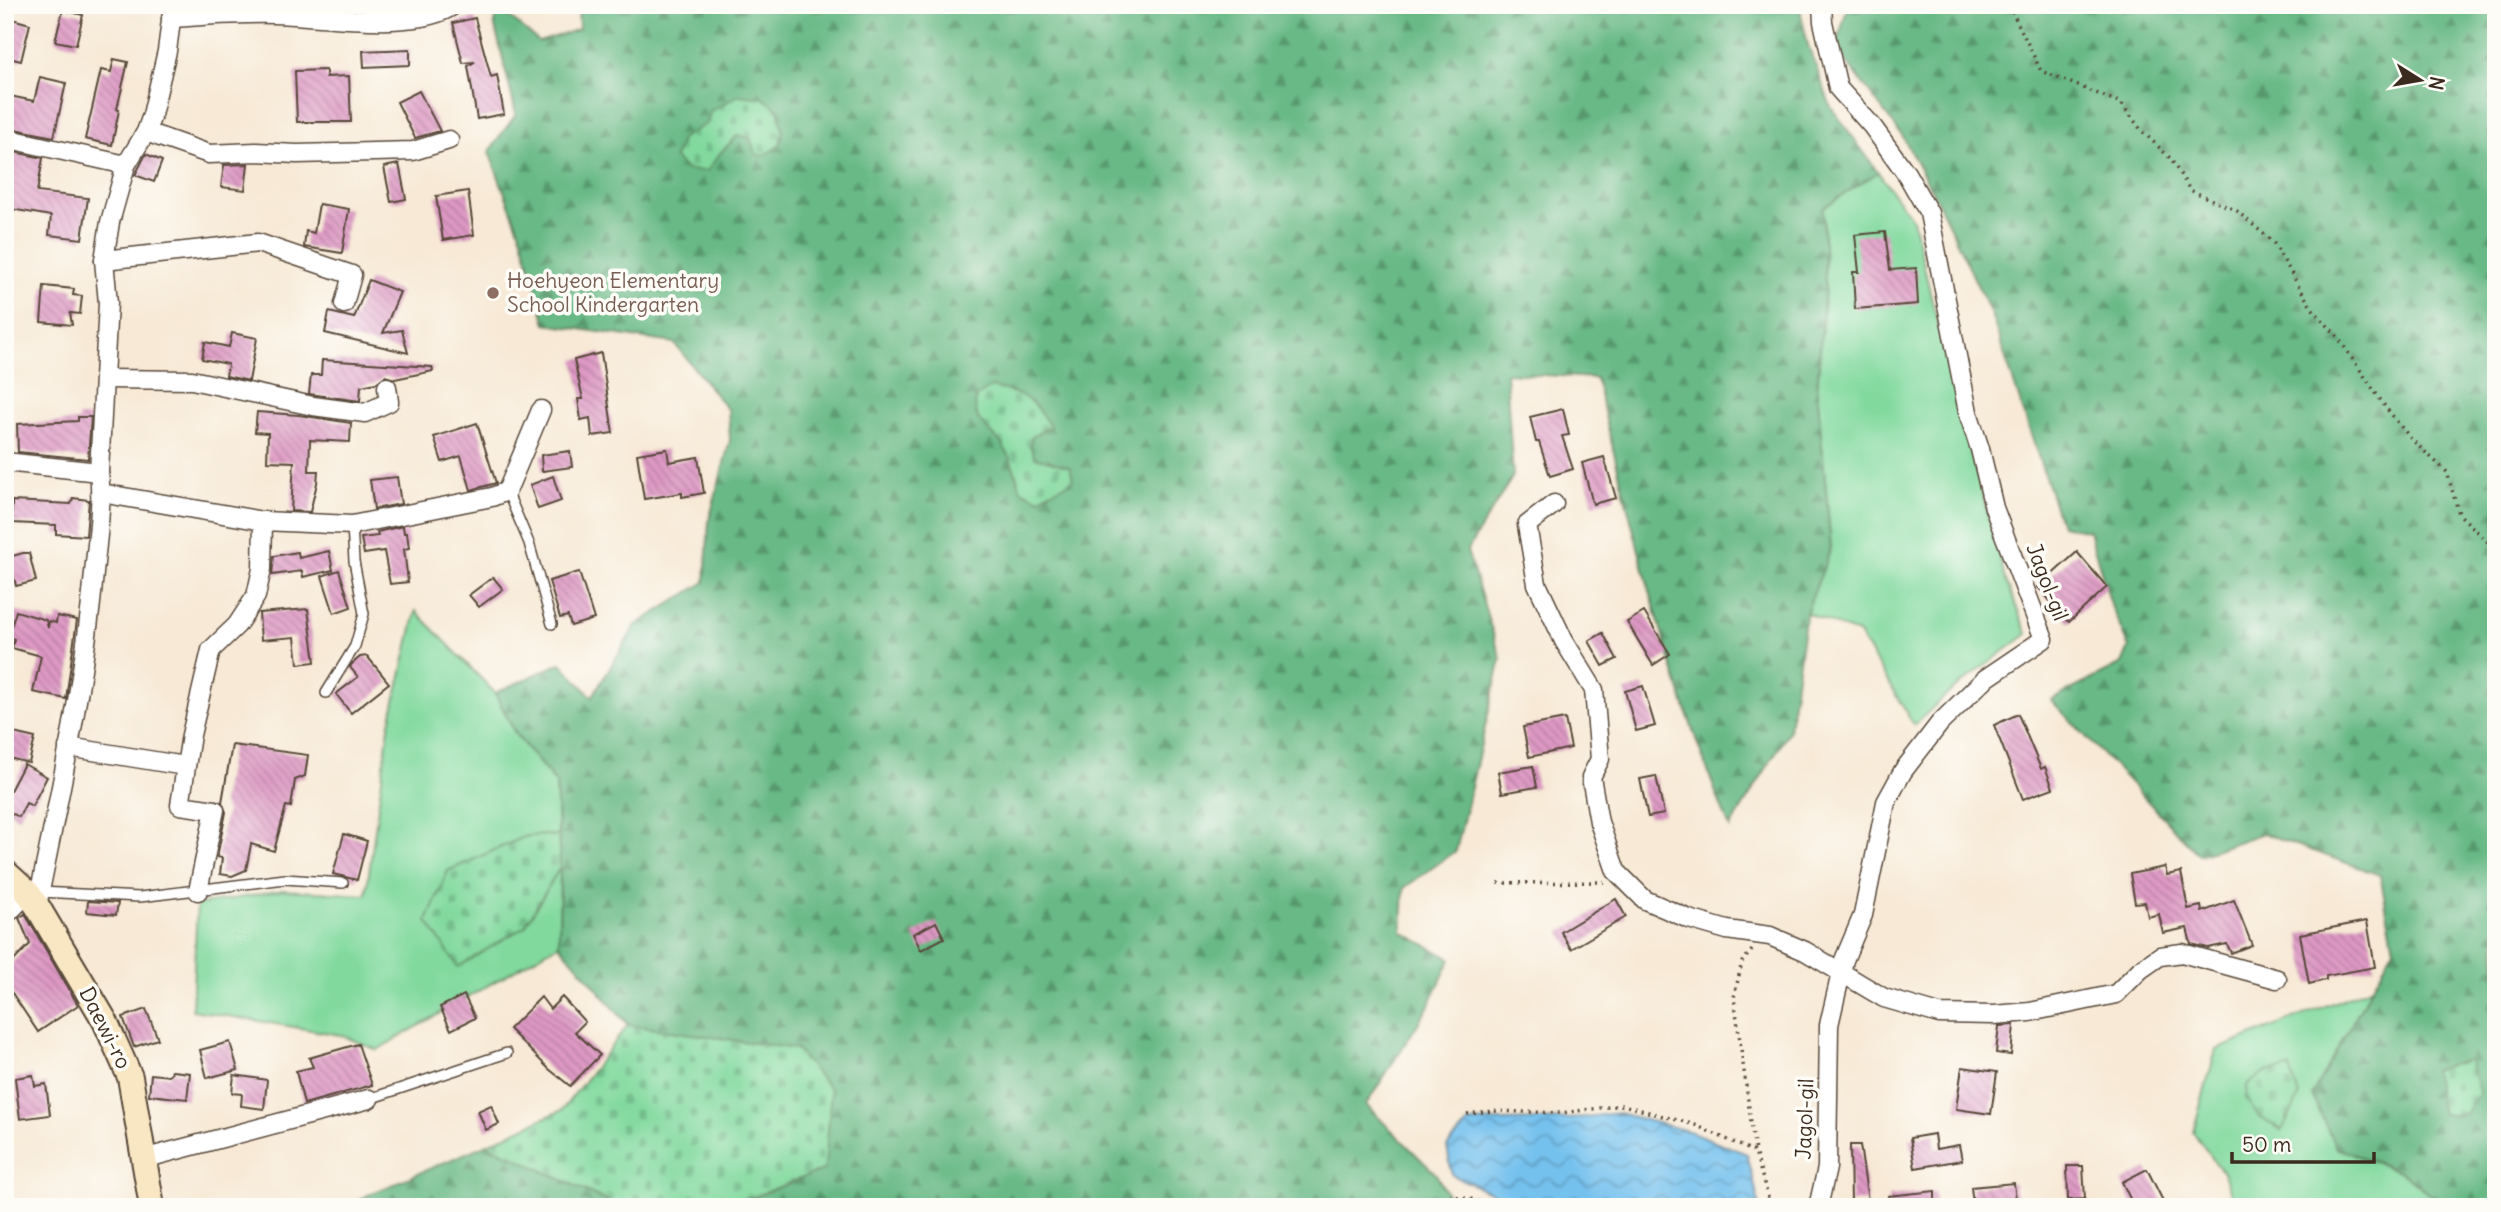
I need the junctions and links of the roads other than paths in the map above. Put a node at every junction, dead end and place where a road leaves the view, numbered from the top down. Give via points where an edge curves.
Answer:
1 (454, 5) edge
2 (172, 12) edge
3 (392, 12) edge
4 (1822, 14) edge
5 (146, 132) junction
6 (5, 138) edge
7 (449, 140) dead end
8 (126, 165) junction
9 (104, 260) junction
10 (344, 304) dead end
11 (105, 379) junction
12 (387, 387) dead end
13 (541, 410) dead end
14 (5, 462) edge
15 (99, 472) junction
16 (507, 491) junction
17 (101, 493) junction
18 (1554, 504) dead end
19 (263, 521) junction
20 (352, 525) junction
21 (552, 624) dead end
22 (326, 693) dead end
23 (68, 747) junction
24 (185, 766) junction
25 (5, 872) edge
26 (344, 883) dead end
27 (198, 891) junction
28 (35, 897) junction
29 (5, 916) edge
30 (1842, 973) junction
31 (2277, 979) dead end
32 (507, 1053) dead end
33 (369, 1099) joint
34 (143, 1159) junction
35 (152, 1207) edge
36 (1818, 1207) edge

1 - 3 street via 430,16
2 - 3 street via 363,20
2 - 5 street
4 - 30 street, Jagol-gil via 1838,88 1872,125 1929,213 1968,412 1994,508 2045,639 1985,679 1940,723 1903,771 1886,802 1863,915
5 - 7 street via 209,155 413,151
5 - 8 street
6 - 8 street
8 - 9 street
9 - 10 street via 258,243 352,275
9 - 11 street via 108,303
11 - 12 street via 192,380 365,413 389,402
11 - 15 street
13 - 16 street
14 - 15 street
15 - 17 street
16 - 20 street
16 - 21 lane via 529,543
17 - 19 street
17 - 23 street via 91,608
18 - 30 street via 1527,524 1535,572 1564,641 1594,690 1601,759 1591,777 1599,822 1616,871 1645,900 1689,919 1764,936 1805,951
19 - 20 street
19 - 24 street via 256,596 237,625 211,650
20 - 22 lane via 364,614 355,646
23 - 24 street
23 - 28 street
24 - 27 street via 180,805 215,810
25 - 28 main road, Daewi-ro
26 - 27 lane via 285,880
27 - 28 lane via 140,897
28 - 29 street
28 - 34 main road, Daewi-ro via 105,1021 130,1077
30 - 31 street via 1884,999 1938,1014 1980,1015 2030,1012 2116,994 2160,956 2182,953
30 - 36 street, Jagol-gil via 1829,1025 1827,1168
32 - 33 lane
33 - 34 street
34 - 35 main road, Daewi-ro

